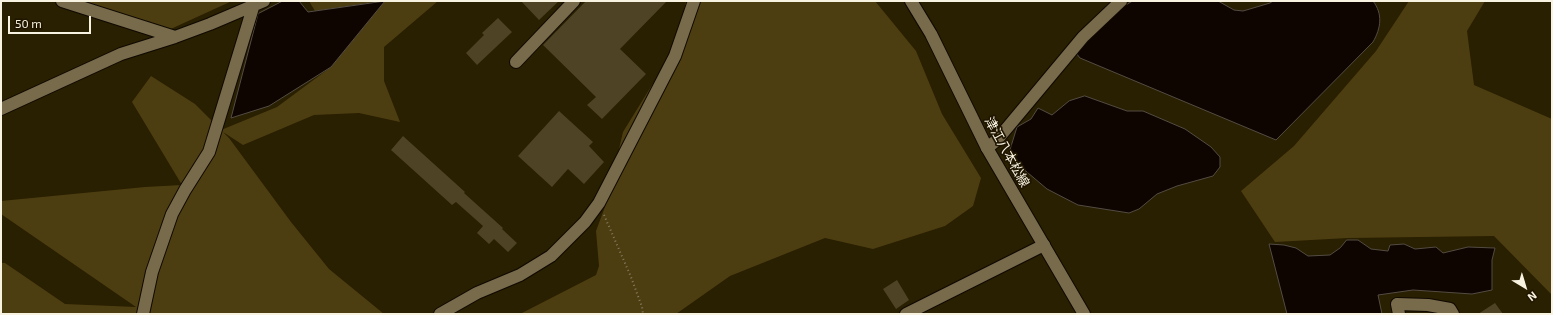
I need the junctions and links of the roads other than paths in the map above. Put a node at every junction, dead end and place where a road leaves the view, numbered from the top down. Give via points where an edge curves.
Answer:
1 (62, 1) edge
2 (574, 1) edge
3 (694, 1) edge
4 (911, 1) edge
5 (1120, 1) edge
6 (258, 3) edge
7 (175, 37) junction
8 (516, 62) dead end
9 (1, 108) edge
10 (987, 148) junction
11 (1044, 244) junction
12 (143, 314) edge
13 (440, 314) edge
14 (906, 314) edge
15 (1084, 314) edge
16 (1399, 314) edge
17 (1453, 314) edge

1 - 7 street
2 - 8 street
3 - 13 street via 675,56 599,203 585,222 551,256 520,275 477,293
4 - 10 street, 津江八本松線 via 932,34
5 - 10 street via 1083,37 997,140
6 - 7 street
6 - 12 street via 209,152 172,214 152,272
7 - 9 street via 121,54
10 - 11 street, 津江八本松線
11 - 14 street
11 - 15 street, 津江八本松線
16 - 17 street via 1397,304 1428,305 1450,309

